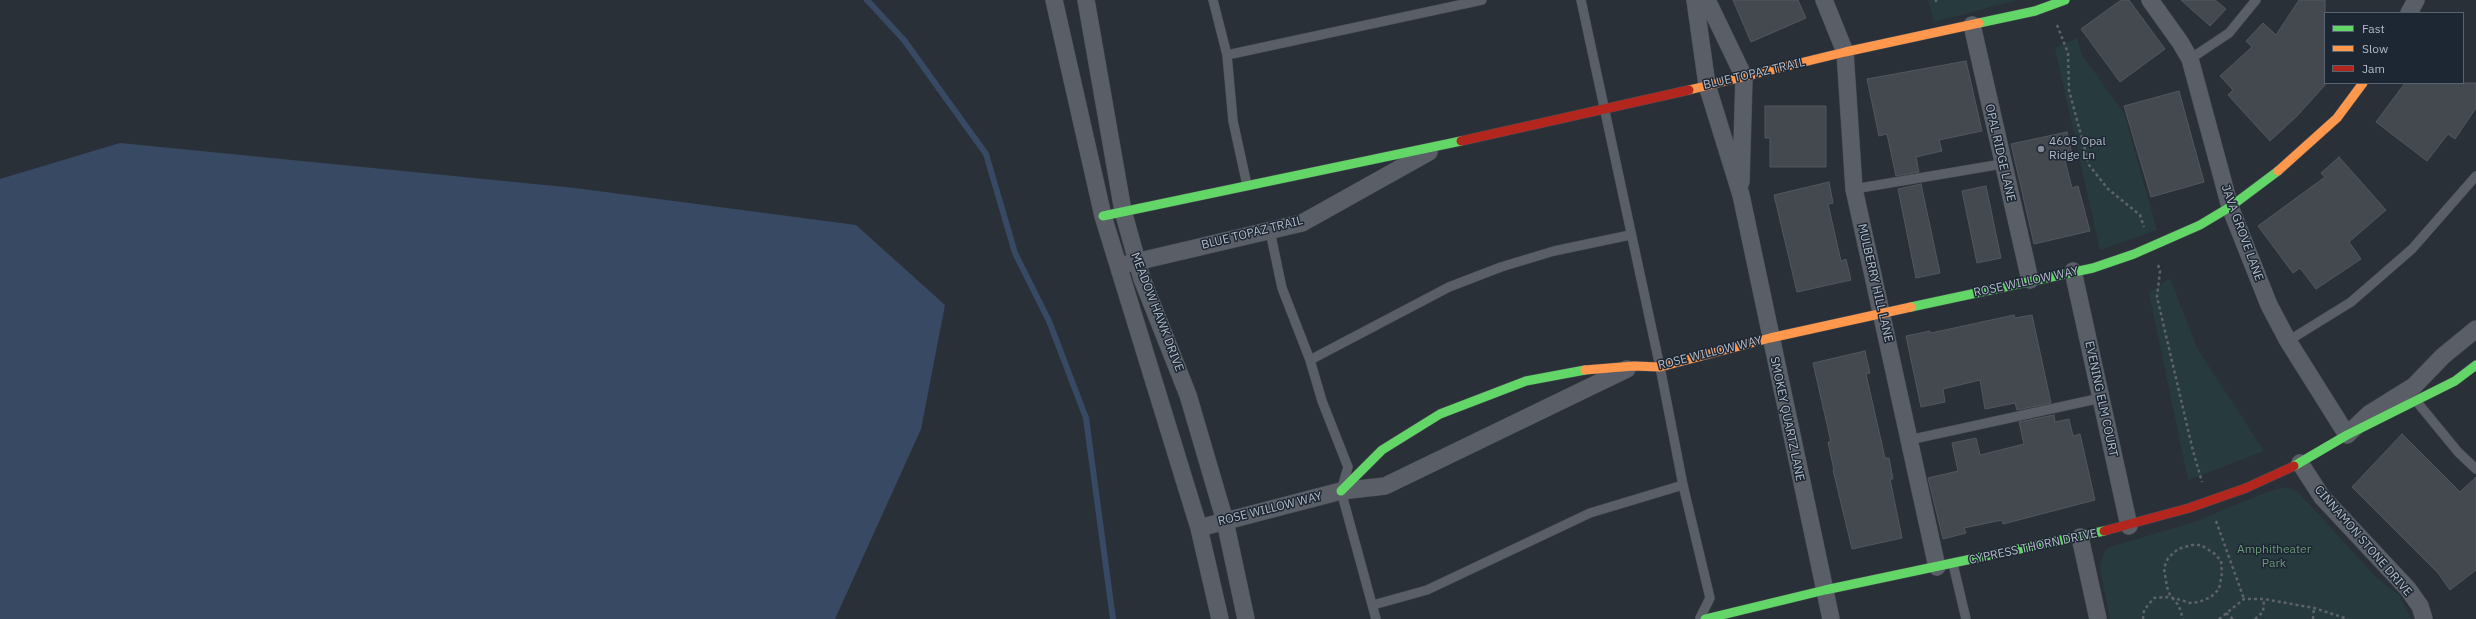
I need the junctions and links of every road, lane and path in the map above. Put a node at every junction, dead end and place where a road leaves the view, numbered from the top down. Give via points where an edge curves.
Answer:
1 (1054, 0) edge
2 (1086, 0) edge
3 (1213, 0) edge
4 (1482, 0) edge
5 (1581, 0) edge
6 (1695, 0) edge
7 (1707, 0) edge
8 (1824, 0) edge
9 (2065, 0) edge
10 (2150, 0) edge
11 (2256, 0) edge
12 (2416, 0) edge
13 (2410, 12) edge
14 (2055, 19) dead end
15 (1972, 25) junction
16 (1845, 52) junction
17 (1227, 55) junction
18 (2190, 59) junction
19 (1744, 77) junction
20 (2362, 84) edge
21 (1707, 85) junction
22 (1605, 110) junction
23 (1441, 145) junction
24 (2002, 164) junction
25 (2476, 176) edge
26 (1246, 185) junction
27 (1854, 189) junction
28 (1741, 195) junction
29 (2230, 207) junction
30 (1123, 211) junction
31 (1103, 216) junction
32 (1270, 231) junction
33 (1630, 235) junction
34 (2152, 247) junction
35 (1136, 261) junction
36 (1119, 267) junction
37 (2073, 272) junction
38 (2030, 280) junction
39 (1883, 314) junction
40 (2476, 329) edge
41 (1770, 338) junction
42 (2288, 341) junction
43 (1310, 360) junction
44 (2476, 365) edge
45 (1634, 366) junction
46 (1660, 367) junction
47 (2101, 398) junction
48 (2417, 402) junction
49 (2347, 435) junction
50 (1909, 440) junction
51 (2300, 463) junction
52 (2476, 469) edge
53 (1683, 485) junction
54 (1341, 491) junction
55 (2209, 502) junction
56 (1224, 521) junction
57 (2129, 526) junction
58 (1199, 528) junction
59 (2080, 537) junction
60 (1945, 565) junction
61 (1825, 590) junction
62 (2244, 599) junction
63 (2264, 599) junction
64 (1373, 605) junction
65 (2314, 608) junction
66 (2226, 613) junction
67 (1220, 619) edge
68 (1246, 619) edge
69 (1376, 619) edge
70 (1699, 619) edge
71 (1705, 619) edge
72 (1831, 619) edge
73 (1966, 619) edge
74 (2098, 619) edge
75 (2143, 619) edge
76 (2183, 619) edge
77 (2219, 619) edge
78 (2233, 619) edge
79 (2255, 619) edge
80 (2313, 619) edge
81 (2348, 619) edge
82 (2424, 619) edge

1 - 31 street, MEADOW HAWK DRIVE
2 - 30 street, MEADOW HAWK DRIVE
3 - 17 lane
4 - 17 lane
5 - 22 lane
6 - 21 street, SMOKEY QUARTZ LANE
7 - 19 street, SMOKEY QUARTZ LANE
8 - 16 street, MULBERRY HILL LANE
9 - 15 street, BLUE TOPAZ TRAIL via 2035,11
10 - 18 street, JAVA GROVE LANE
11 - 18 lane via 2229,34
12 - 13 street
14 - 34 path via 2068,53 2069,90 2089,165 2108,189 2140,215
15 - 16 street, BLUE TOPAZ TRAIL
15 - 24 street, OPAL RIDGE LANE
16 - 19 street, BLUE TOPAZ TRAIL
16 - 27 street, MULBERRY HILL LANE
17 - 26 lane via 1233,121
18 - 29 street, JAVA GROVE LANE
19 - 21 street, BLUE TOPAZ TRAIL
19 - 28 street, SMOKEY QUARTZ LANE
20 - 29 street, ROSE WILLOW WAY via 2337,118 2287,165
21 - 22 street, BLUE TOPAZ TRAIL
21 - 28 street, SMOKEY QUARTZ LANE
22 - 23 street, BLUE TOPAZ TRAIL
22 - 33 lane
23 - 26 street, BLUE TOPAZ TRAIL
23 - 32 street, BLUE TOPAZ TRAIL via 1302,223
24 - 27 lane
24 - 38 street, OPAL RIDGE LANE
25 - 42 lane via 2412,249 2357,298
26 - 30 street, BLUE TOPAZ TRAIL
27 - 39 street, MULBERRY HILL LANE
28 - 41 street, SMOKEY QUARTZ LANE
29 - 34 street, ROSE WILLOW WAY via 2200,225
29 - 42 street, JAVA GROVE LANE via 2269,305
30 - 31 street, BLUE TOPAZ TRAIL
30 - 35 street, MEADOW HAWK DRIVE
31 - 36 street, MEADOW HAWK DRIVE
32 - 35 street, BLUE TOPAZ TRAIL
32 - 43 lane via 1282,288
33 - 43 lane via 1546,254 1455,284
33 - 46 lane
34 - 37 street, ROSE WILLOW WAY via 2093,268
34 - 55 path via 2160,271 2157,297 2192,451
35 - 36 street, BLUE TOPAZ TRAIL
35 - 56 street, MEADOW HAWK DRIVE via 1188,395
36 - 58 street, MEADOW HAWK DRIVE
37 - 38 street, ROSE WILLOW WAY
37 - 47 street, EVENING ELM COURT
38 - 39 street, ROSE WILLOW WAY
39 - 41 street, ROSE WILLOW WAY
39 - 50 street, MULBERRY HILL LANE
40 - 49 street, CYPRESS THORN DRIVE via 2443,356 2414,386 2369,414
41 - 46 street, ROSE WILLOW WAY
41 - 61 street, SMOKEY QUARTZ LANE
42 - 49 street, JAVA GROVE LANE
43 - 54 lane via 1322,401 1348,467
44 - 48 street, CYPRESS THORN DRIVE via 2455,381
45 - 46 street, ROSE WILLOW WAY
45 - 54 street, ROSE WILLOW WAY via 1385,486
45 - 54 street, ROSE WILLOW WAY via 1575,371 1526,381 1440,414 1382,450
46 - 53 lane
47 - 50 lane
47 - 57 street, EVENING ELM COURT
48 - 49 street, CYPRESS THORN DRIVE
48 - 52 lane via 2458,452
49 - 51 street, CYPRESS THORN DRIVE
50 - 60 street, MULBERRY HILL LANE
51 - 55 street, CYPRESS THORN DRIVE
51 - 82 street, CINNAMON STONE DRIVE via 2322,497 2408,589 2420,606
53 - 64 lane via 1590,513 1427,590
53 - 70 lane via 1710,598
54 - 56 street, ROSE WILLOW WAY
54 - 64 lane
55 - 57 street, CYPRESS THORN DRIVE
55 - 62 path
56 - 58 street, ROSE WILLOW WAY
56 - 68 street, MEADOW HAWK DRIVE
57 - 59 street, CYPRESS THORN DRIVE
58 - 67 street, MEADOW HAWK DRIVE
59 - 60 street, CYPRESS THORN DRIVE
59 - 74 street
60 - 61 street, CYPRESS THORN DRIVE
60 - 73 lane
61 - 71 street, CYPRESS THORN DRIVE
61 - 72 street, SMOKEY QUARTZ LANE
62 - 63 path
62 - 66 path
63 - 65 path
63 - 79 path via 2263,612
64 - 69 lane
65 - 80 path
65 - 81 path
66 - 77 path
66 - 78 path
75 - 76 path via 2144,610 2154,598 2167,596 2173,598 2181,600 2190,603 2199,602 2211,597 2219,589 2221,561 2215,554 2192,544 2178,549 2168,558 2164,568 2167,587 2170,595 2175,600 2179,606

